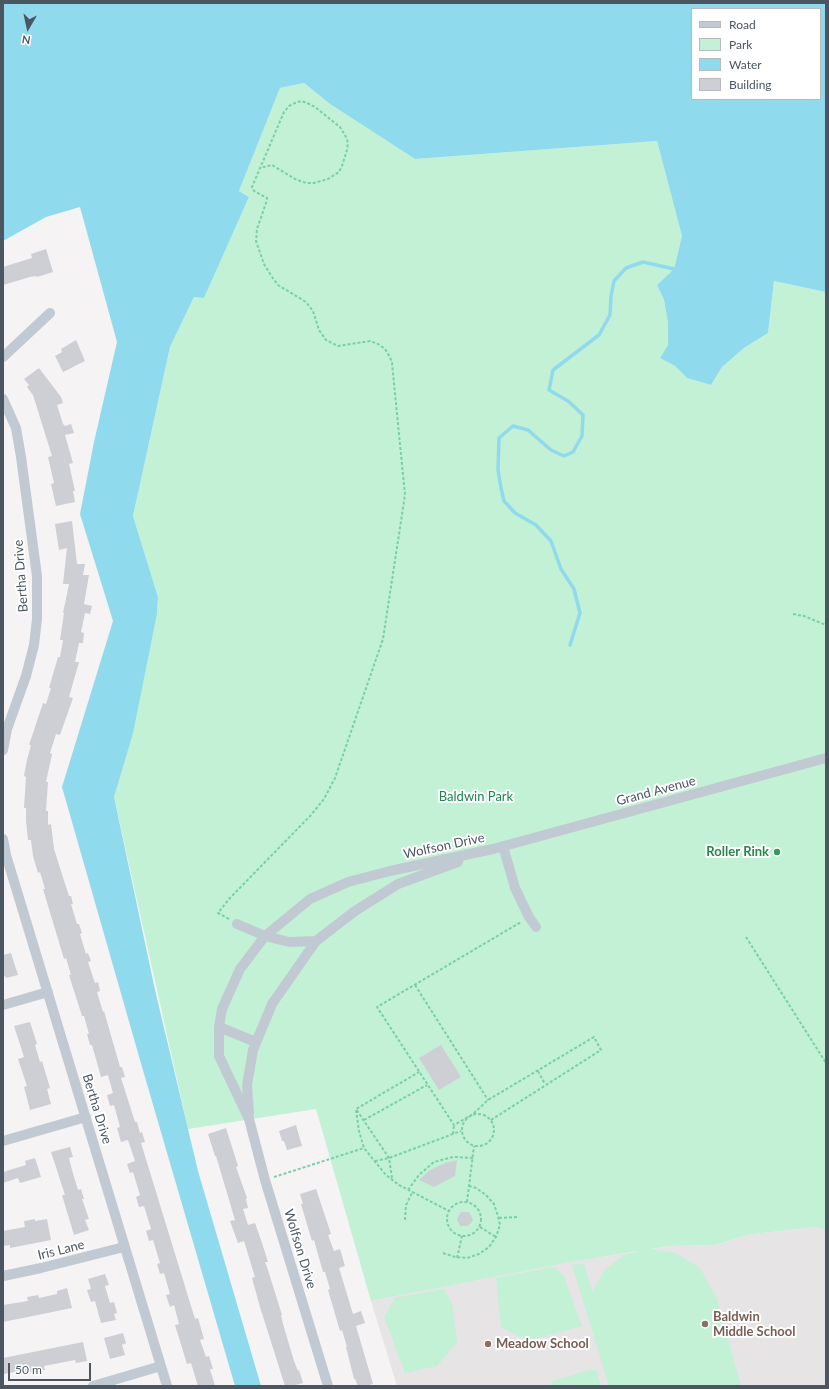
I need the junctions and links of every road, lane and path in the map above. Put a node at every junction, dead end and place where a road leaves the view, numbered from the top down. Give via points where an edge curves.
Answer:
1 (260, 168) junction
2 (50, 313) dead end
3 (3, 357) edge
4 (3, 399) edge
5 (793, 614) dead end
6 (826, 624) edge
7 (8, 713) edge
8 (3, 750) edge
9 (826, 758) edge
10 (3, 839) edge
11 (498, 848) junction
12 (529, 917) junction
13 (237, 924) joint
14 (536, 927) dead end
15 (265, 936) junction
16 (746, 936) dead end
17 (316, 941) junction
18 (414, 985) junction
19 (48, 992) junction
20 (3, 1004) edge
21 (219, 1027) junction
22 (256, 1042) junction
23 (826, 1063) edge
24 (538, 1070) junction
25 (419, 1072) junction
26 (545, 1084) junction
27 (427, 1085) junction
28 (488, 1100) junction
29 (356, 1108) junction
30 (473, 1114) junction
31 (86, 1117) junction
32 (468, 1117) junction
33 (249, 1119) junction
34 (363, 1120) junction
35 (491, 1120) junction
36 (454, 1125) junction
37 (461, 1131) junction
38 (453, 1134) junction
39 (3, 1141) edge
40 (474, 1146) junction
41 (364, 1148) junction
42 (389, 1158) junction
43 (473, 1158) junction
44 (375, 1161) junction
45 (392, 1178) junction
46 (265, 1180) junction
47 (469, 1186) junction
48 (408, 1190) junction
49 (412, 1192) junction
50 (467, 1202) junction
51 (449, 1211) junction
52 (520, 1217) dead end
53 (499, 1218) junction
54 (405, 1220) dead end
55 (480, 1227) junction
56 (462, 1236) junction
57 (496, 1237) junction
58 (124, 1247) junction
59 (443, 1253) dead end
60 (457, 1258) junction
61 (3, 1276) edge
62 (161, 1366) junction
63 (93, 1386) edge
64 (167, 1386) edge
65 (328, 1386) edge

1 - 1 path via 284,112 289,106 301,101 315,107 340,127 348,143 339,172 314,183 295,179 276,166
1 - 13 path via 252,187 267,200 257,229 256,241 264,264 272,277 278,285 306,302 326,340 338,346 370,341 385,349 390,357 405,495 383,639 335,778 311,815 218,913
2 - 3 street
4 - 7 street, Bertha Drive via 16,428 37,576 34,645 26,676
5 - 6 path
7 - 8 street, Bertha Drive
9 - 11 street, Grand Avenue
10 - 19 street, Bertha Drive
11 - 12 street
11 - 15 street, Wolfson Drive via 348,882 310,899
11 - 17 street, Wolfson Drive via 398,884 355,911
12 - 14 street
12 - 18 path
13 - 15 street
15 - 17 street via 289,942
15 - 21 street, Wolfson Drive via 240,969 230,988
16 - 23 path
17 - 22 street, Wolfson Drive via 272,1004
18 - 25 path via 377,1007
18 - 28 path
19 - 20 street
19 - 31 street, Bertha Drive
21 - 22 street
21 - 33 street, Wolfson Drive via 219,1056
22 - 33 street, Wolfson Drive via 247,1085
24 - 26 path
24 - 26 path via 594,1037 601,1050
24 - 28 path
25 - 27 path
25 - 29 path
26 - 35 path
27 - 34 path
27 - 36 path
28 - 30 path
29 - 34 path
29 - 41 path
30 - 32 path
30 - 35 path via 483,1115
31 - 39 street
31 - 58 street, Bertha Drive
32 - 36 path
32 - 37 path via 464,1120
33 - 46 street, Wolfson Drive
34 - 42 path
35 - 40 path via 494,1126 492,1137 485,1144
36 - 38 path
37 - 38 path
37 - 40 path via 465,1140
38 - 42 path
40 - 43 path
41 - 44 path
41 - 46 path
42 - 44 path
42 - 45 path
43 - 47 path
43 - 48 path via 453,1157 434,1162 419,1175
44 - 45 path via 386,1175
45 - 48 path
46 - 65 street, Wolfson Drive
47 - 50 path
47 - 53 path via 486,1195 494,1204
48 - 49 path
49 - 51 path
49 - 54 path via 406,1205
50 - 51 path via 456,1204
50 - 55 path via 480,1211
51 - 56 path via 447,1223 450,1229
52 - 53 path
53 - 57 path via 500,1225
55 - 56 path via 471,1235
55 - 57 path
56 - 60 path
57 - 60 path via 489,1247 479,1254
58 - 61 street, Iris Lane
58 - 62 street, Bertha Drive
59 - 60 path
62 - 63 street
62 - 64 street, Bertha Drive

